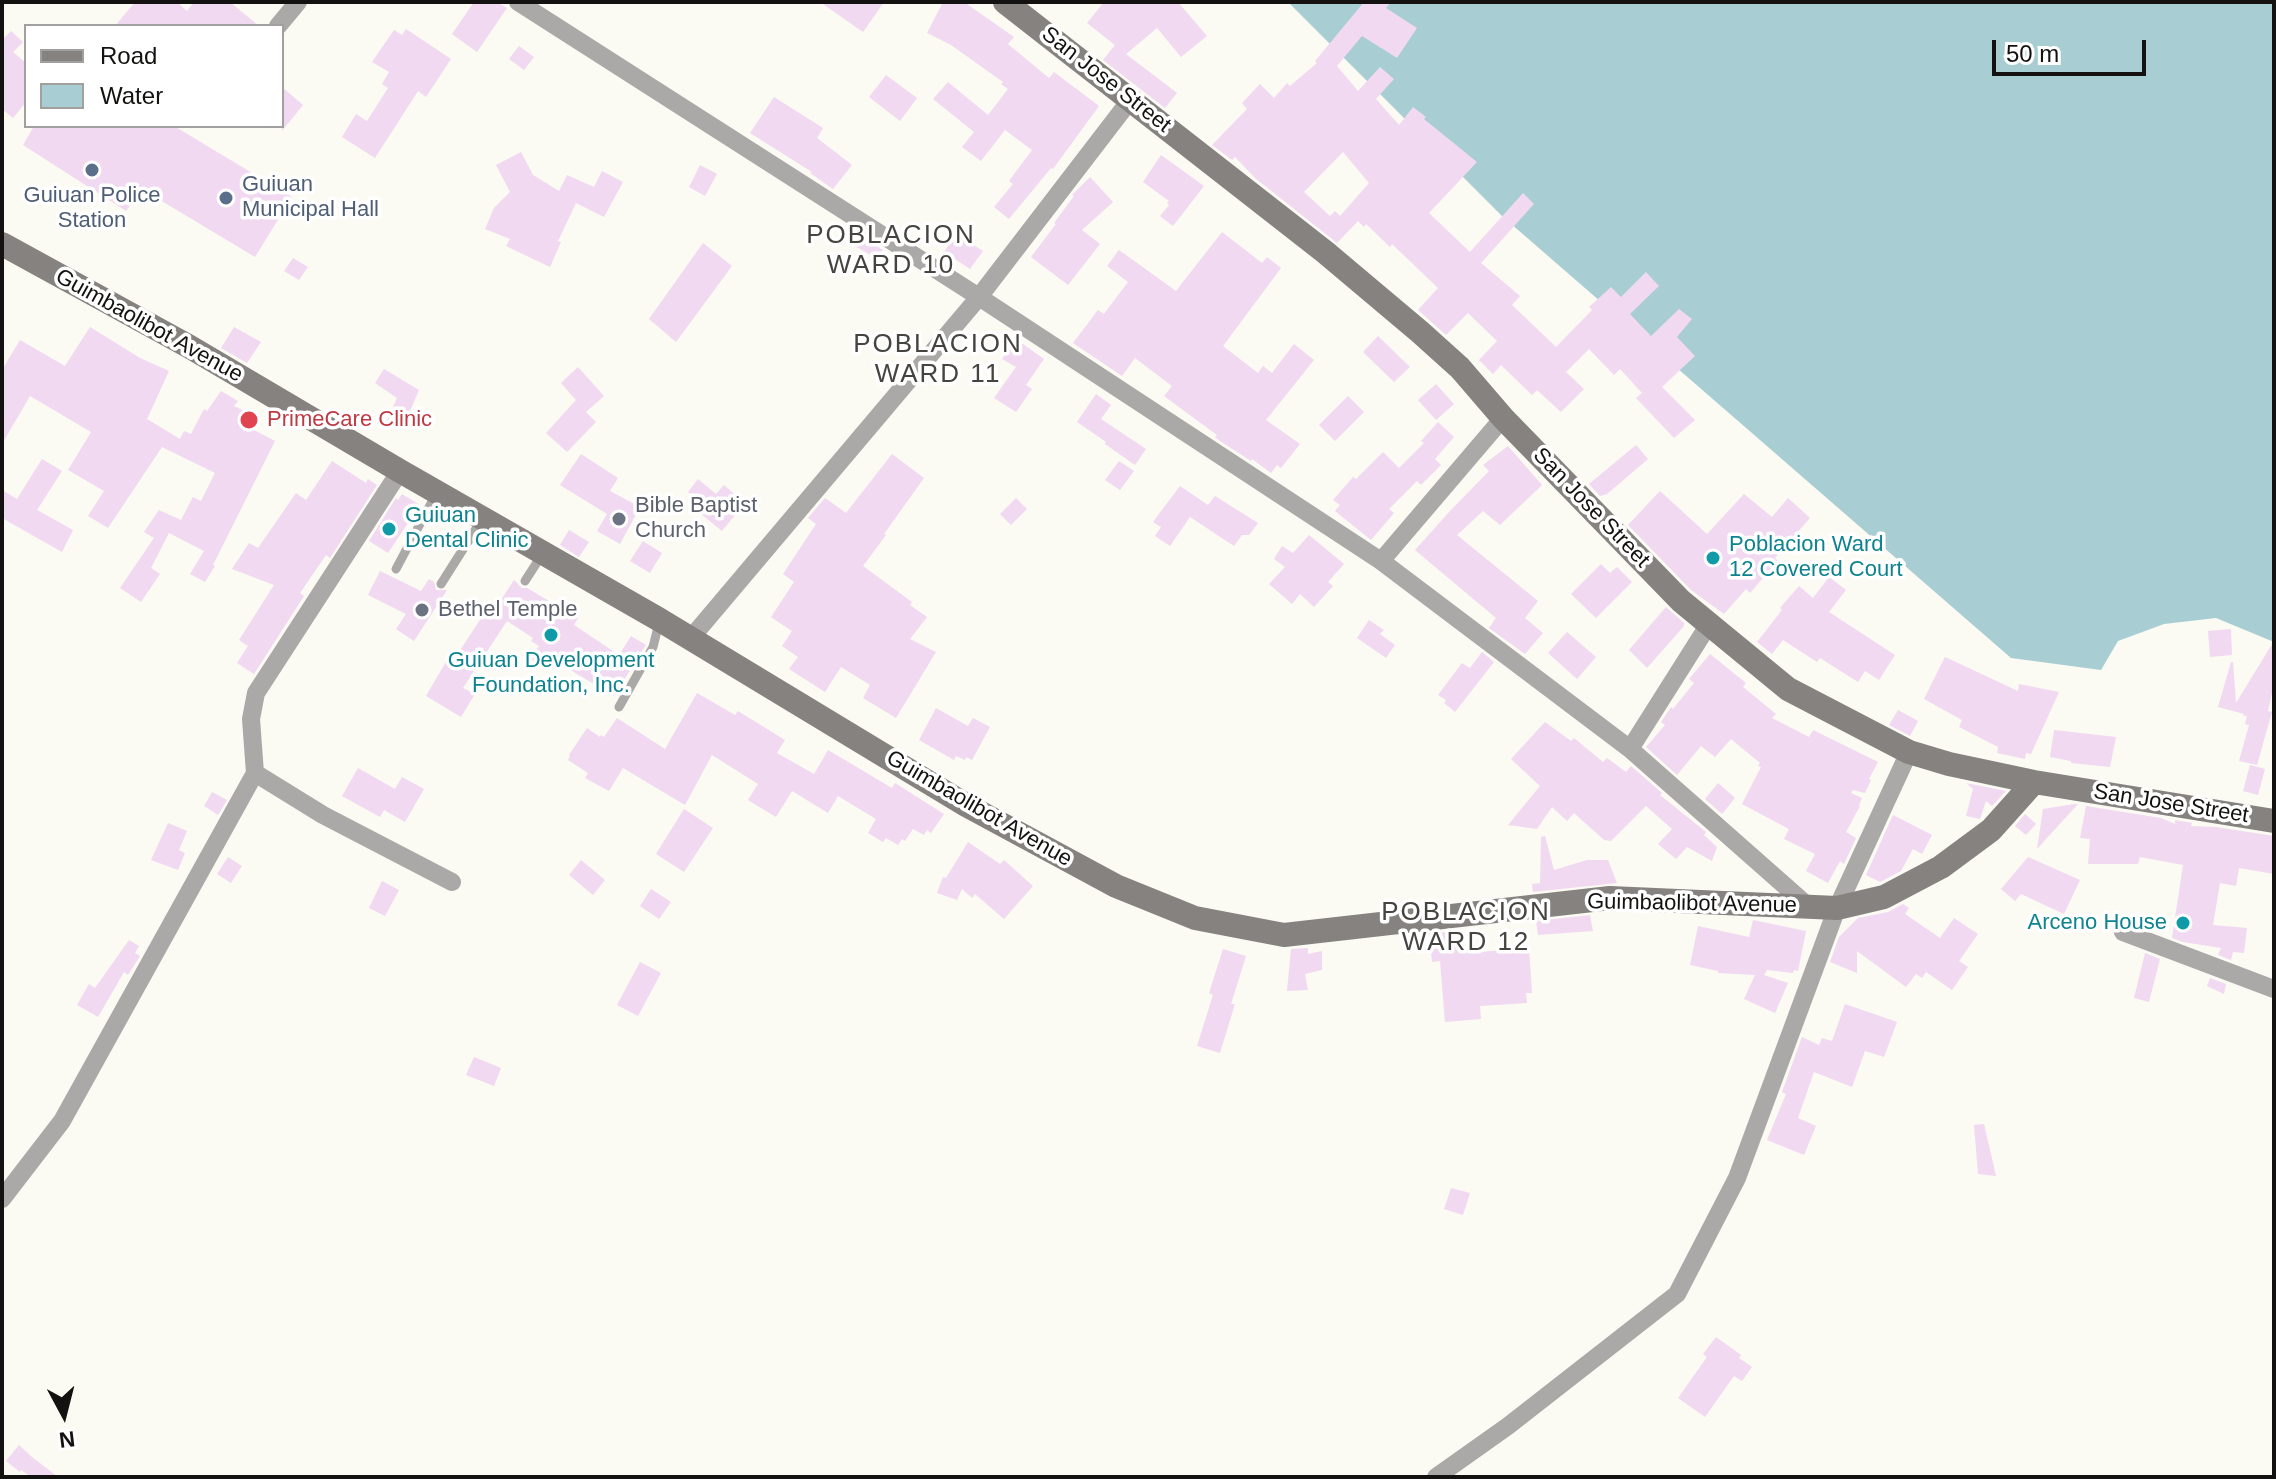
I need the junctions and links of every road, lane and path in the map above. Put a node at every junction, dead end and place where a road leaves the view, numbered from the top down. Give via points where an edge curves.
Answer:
1 (298, 2) edge
2 (518, 2) edge
3 (1005, 2) edge
4 (280, 24) edge
5 (1131, 99) junction
6 (2, 244) edge
7 (979, 297) junction
8 (1503, 418) junction
9 (400, 471) junction
10 (437, 492) junction
11 (482, 518) junction
12 (543, 553) junction
13 (1381, 561) junction
14 (396, 569) dead end
15 (525, 581) dead end
16 (441, 584) dead end
17 (660, 620) junction
18 (1709, 624) junction
19 (691, 638) junction
20 (619, 707) dead end
21 (1630, 749) junction
22 (1909, 752) junction
23 (255, 773) junction
24 (2034, 782) junction
25 (2274, 821) edge
26 (452, 882) dead end
27 (1809, 907) junction
28 (1837, 908) junction
29 (2123, 932) dead end
30 (2274, 989) edge
31 (2, 1199) edge
32 (1436, 1477) edge

1 - 4 street
2 - 7 street
3 - 5 street, San Jose Street
5 - 7 street
5 - 8 street, San Jose Street via 1408,322 1460,368
6 - 9 street, Guimbaolibot Avenue
7 - 13 street
7 - 19 street
8 - 13 street
8 - 18 street, San Jose Street
9 - 10 street, Guimbaolibot Avenue
9 - 23 street via 256,693 251,719
10 - 11 street, Guimbaolibot Avenue
10 - 14 lane
11 - 12 street, Guimbaolibot Avenue
11 - 16 lane
12 - 15 lane
12 - 17 street, Guimbaolibot Avenue
13 - 21 street
17 - 19 street, Guimbaolibot Avenue
17 - 20 lane via 653,647
18 - 21 street
18 - 22 street, San Jose Street via 1788,689
19 - 27 street, Guimbaolibot Avenue via 966,805 1116,886 1195,918 1284,935 1610,898
21 - 27 street
22 - 24 street, San Jose Street
22 - 28 street
23 - 26 street
23 - 31 street via 62,1121
24 - 25 street, San Jose Street
24 - 28 street, Guimbaolibot Avenue via 1991,830 1941,867 1884,897
27 - 28 street, Guimbaolibot Avenue
28 - 32 street via 1737,1178 1677,1294
29 - 30 street

